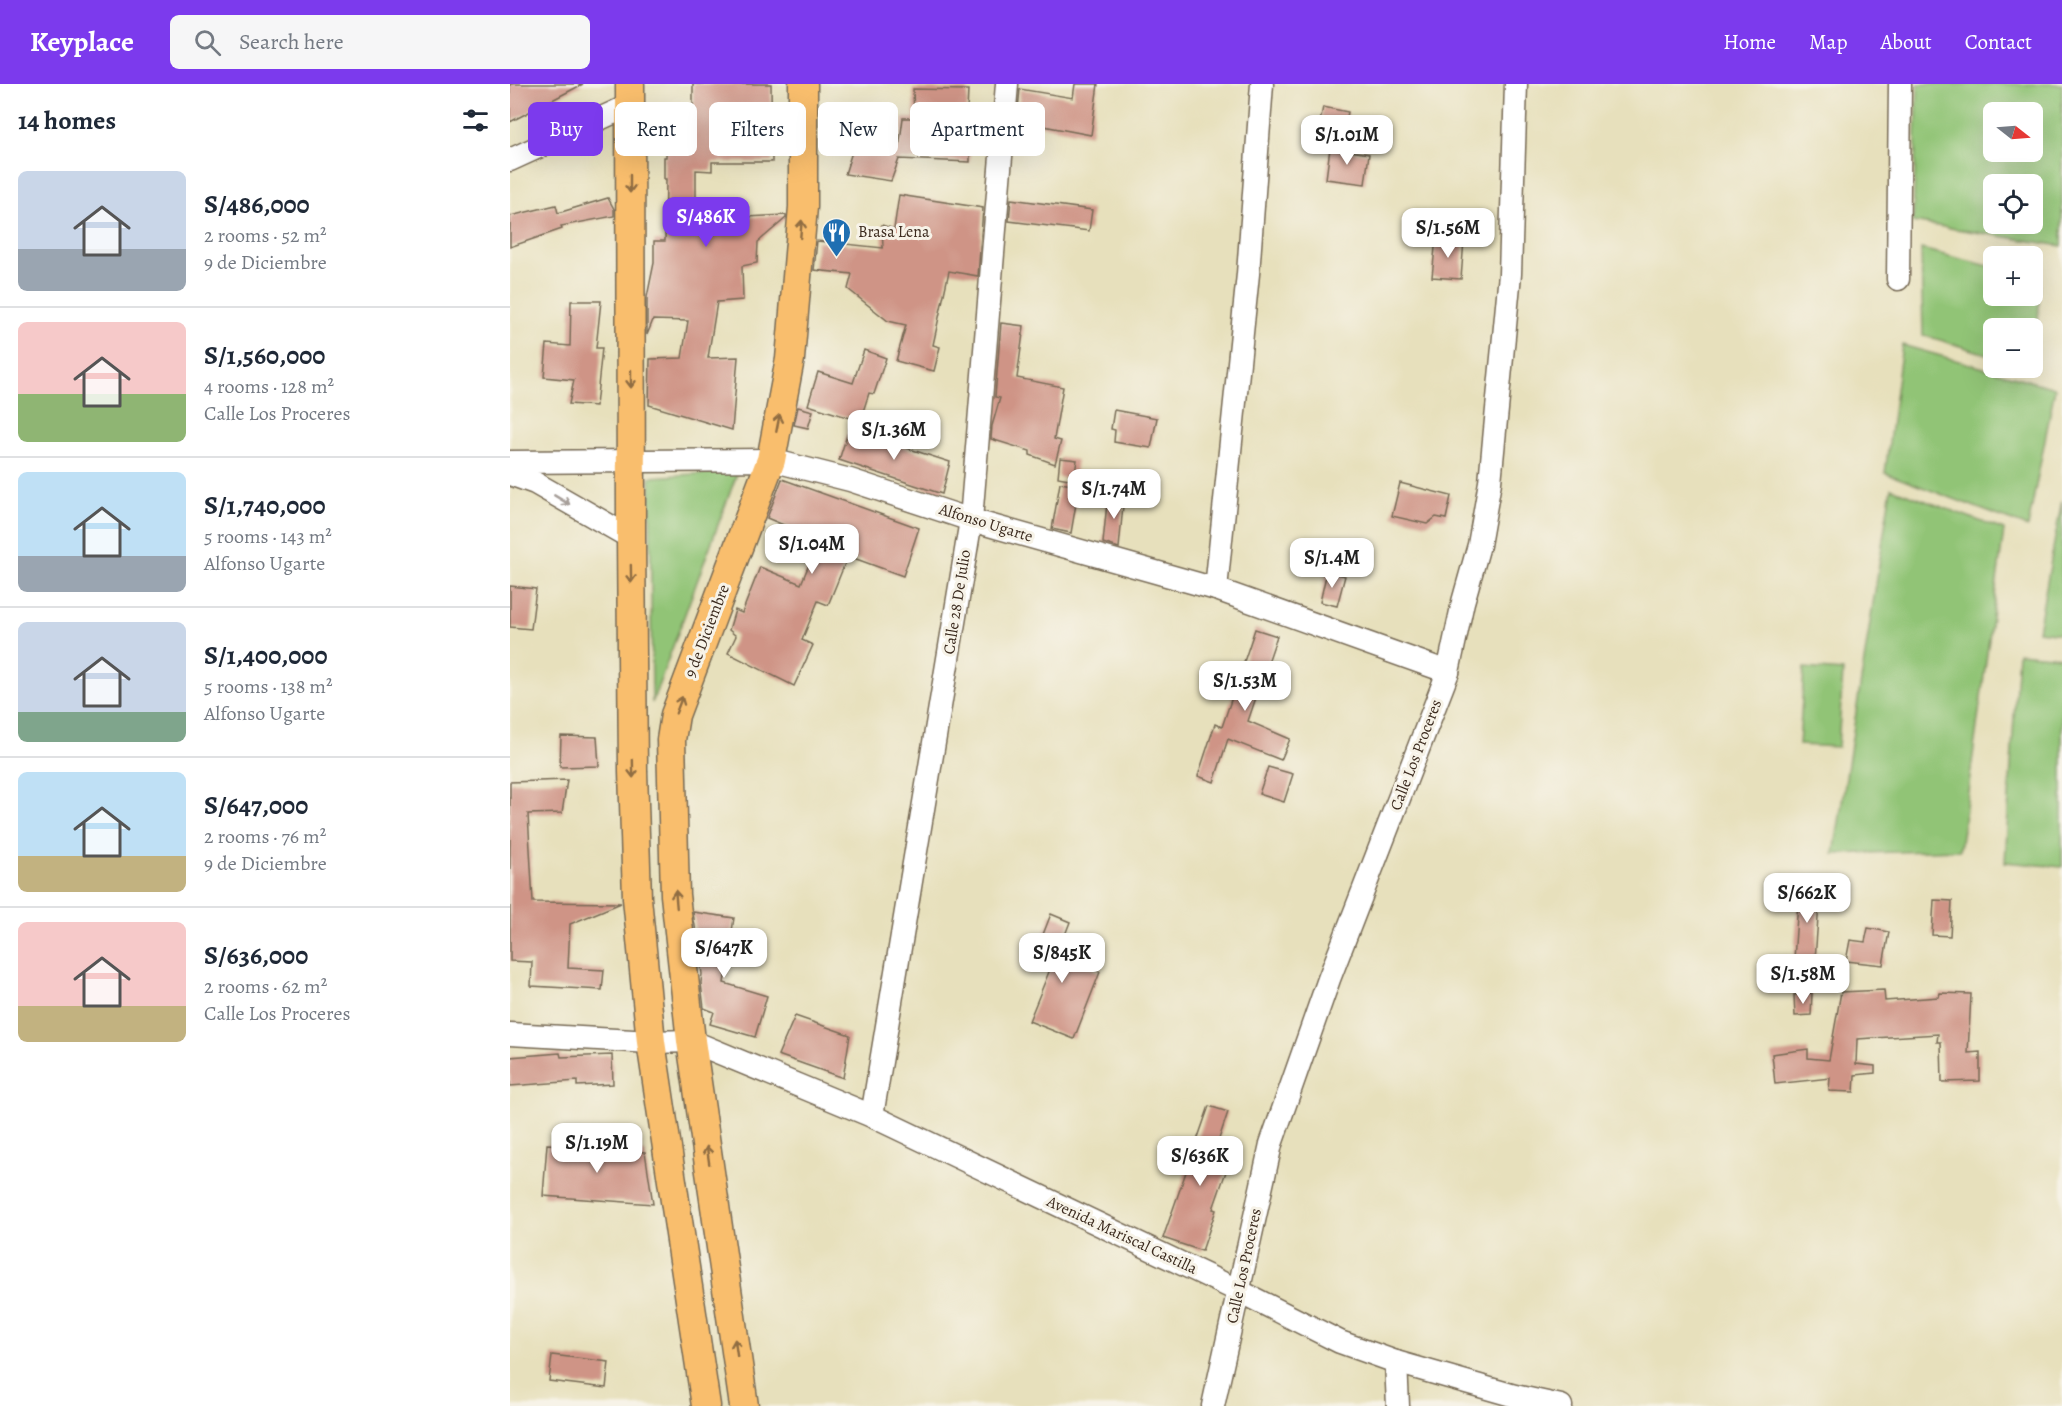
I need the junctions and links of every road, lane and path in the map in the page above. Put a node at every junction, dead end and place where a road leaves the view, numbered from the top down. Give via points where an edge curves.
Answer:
1 (803, 84) edge
2 (1006, 84) edge
3 (1262, 84) edge
4 (1516, 84) edge
5 (1900, 84) edge
6 (630, 94) edge
7 (510, 160) edge
8 (1898, 279) dead end
9 (771, 460) junction
10 (632, 461) junction
11 (510, 462) edge
12 (510, 474) edge
13 (971, 520) junction
14 (631, 538) junction
15 (1216, 589) junction
16 (1448, 672) junction
17 (510, 1034) edge
18 (691, 1041) junction
19 (651, 1042) junction
20 (872, 1116) junction
21 (1239, 1291) junction
22 (1396, 1362) junction
23 (706, 1406) edge
24 (744, 1406) edge
25 (1213, 1406) edge
26 (1398, 1406) edge
27 (1561, 1406) edge

9 -> 1 main road, 9 de Diciembre via 790,359 802,219
2 - 13 street, Calle 28 De Julio
3 - 15 street via 1248,274
4 - 16 street, Calle Los Proceres via 1510,274 1490,482
5 - 8 street
6 - 7 street
6 -> 10 main road
9 - 10 street, Alfonso Ugarte
9 - 13 street, Alfonso Ugarte via 850,480
18 -> 9 main road, 9 de Diciembre via 675,895 671,740 675,715
10 - 11 street, Alfonso Ugarte
10 - 14 main road
12 -> 14 street via 535,483
13 - 15 street, Alfonso Ugarte
13 - 20 street, Calle 28 De Julio
14 -> 19 main road via 637,898
15 - 16 street, Alfonso Ugarte
16 - 21 street, Calle Los Proceres via 1329,979 1271,1144
17 - 19 street
18 - 19 street
18 - 20 street, Avenida Mariscal Castilla
24 -> 18 main road, 9 de Diciembre
19 - 23 main road
20 - 21 street, Avenida Mariscal Castilla
21 - 22 street, Avenida Mariscal Castilla via 1340,1342
21 - 25 street, Calle Los Proceres
22 - 26 street
22 - 27 street, Avenida Mariscal Castilla

